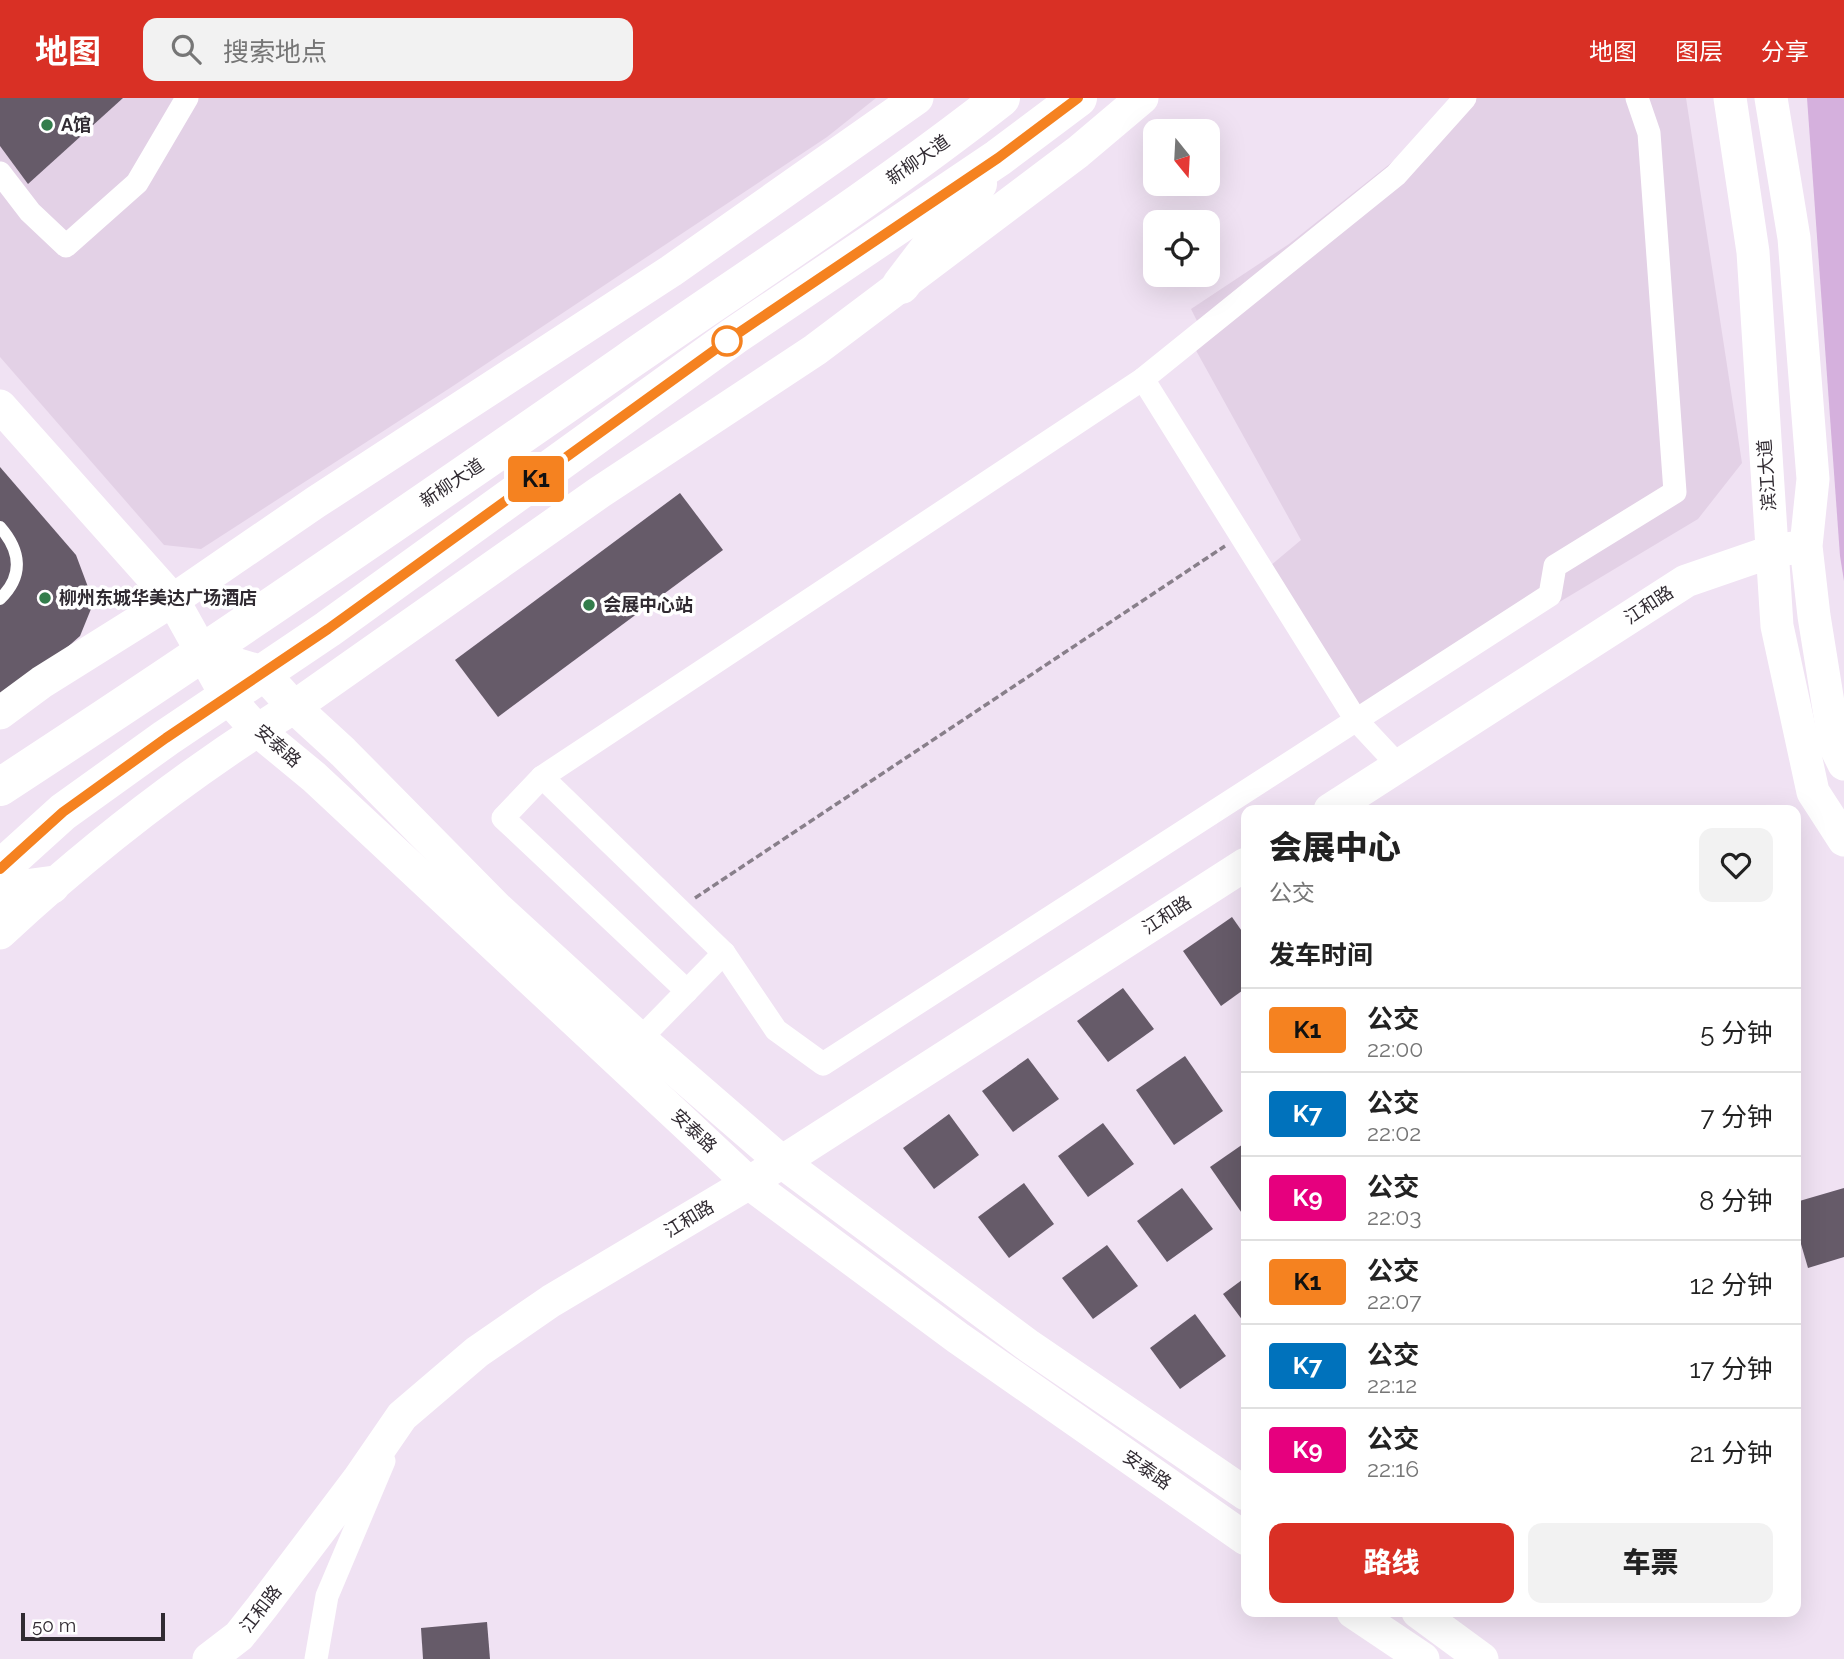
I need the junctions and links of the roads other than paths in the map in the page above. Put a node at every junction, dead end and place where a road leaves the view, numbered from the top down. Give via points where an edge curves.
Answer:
1 (187, 98) edge
2 (917, 98) edge
3 (1001, 98) edge
4 (1078, 98) edge
5 (1142, 98) edge
6 (1465, 98) edge
7 (1637, 98) edge
8 (1730, 98) edge
9 (1771, 98) edge
10 (998, 158) junction
11 (0, 173) edge
12 (901, 285) junction
13 (1143, 379) junction
14 (0, 406) edge
15 (0, 527) edge
16 (1806, 546) junction
17 (1773, 551) junction
18 (0, 599) edge
19 (173, 600) junction
20 (202, 654) junction
21 (262, 672) junction
22 (227, 697) junction
23 (294, 707) junction
24 (0, 713) edge
25 (1356, 720) junction
26 (257, 730) junction
27 (1844, 764) edge
28 (1398, 766) junction
29 (542, 777) junction
30 (0, 787) edge
31 (1338, 805) edge
32 (1844, 840) edge
33 (1241, 867) edge
34 (0, 869) edge
35 (51, 885) junction
36 (0, 892) edge
37 (0, 933) edge
38 (724, 953) junction
39 (687, 991) junction
40 (640, 1039) junction
41 (782, 1162) junction
42 (749, 1183) junction
43 (402, 1416) junction
44 (1241, 1491) edge
45 (1241, 1536) edge
46 (1360, 1617) edge
47 (1425, 1617) edge
48 (209, 1659) edge
49 (316, 1659) edge
50 (1423, 1659) edge
51 (1482, 1659) edge

1 - 11 street via 137,183 66,246 30,212
2 - 19 street via 671,271
3 - 20 highway, 新柳大道 via 938,147
4 - 10 highway
5 - 12 street
6 - 13 street via 1396,175
7 - 25 street via 1649,133 1675,492 1555,566 1550,595
8 - 17 street, 滨江大道 via 1753,252
9 - 16 street via 1794,238 1813,479
10 - 12 highway
10 - 21 highway via 734,336
12 - 23 street via 815,350 600,492
13 - 25 street
13 - 29 street
14 - 19 street, 安泰路
15 - 18 lane via 16,551 17,571 12,588
16 - 17 street, 江和路
16 - 27 street via 1836,746
17 - 28 street, 江和路 via 1686,581
17 - 32 street, 滨江大道 via 1777,626 1813,792
19 - 20 street, 安泰路
19 - 24 street
20 - 21 street
20 - 22 street, 安泰路
20 - 30 highway, 新柳大道
21 - 22 highway
21 - 23 street, 安泰路
22 - 26 street, 安泰路
22 - 34 highway via 63,812
23 - 26 street
23 - 40 street, 安泰路 via 498,909
25 - 28 street
25 - 38 street via 823,1064 776,1030
26 - 35 street
26 - 42 street, 安泰路 via 314,777
28 - 31 street, 江和路
29 - 38 street
29 - 39 street via 503,818
33 - 41 street, 江和路
35 - 36 highway
35 - 37 street
38 - 39 street
39 - 40 street
40 - 41 street, 安泰路
41 - 42 street, 江和路
41 - 44 street, 安泰路 via 1029,1346
42 - 43 street, 江和路 via 551,1301 477,1352
42 - 45 street, 安泰路 via 958,1338
43 - 48 street, 江和路 via 247,1627
43 - 49 street via 327,1596
46 - 50 street
47 - 51 street

